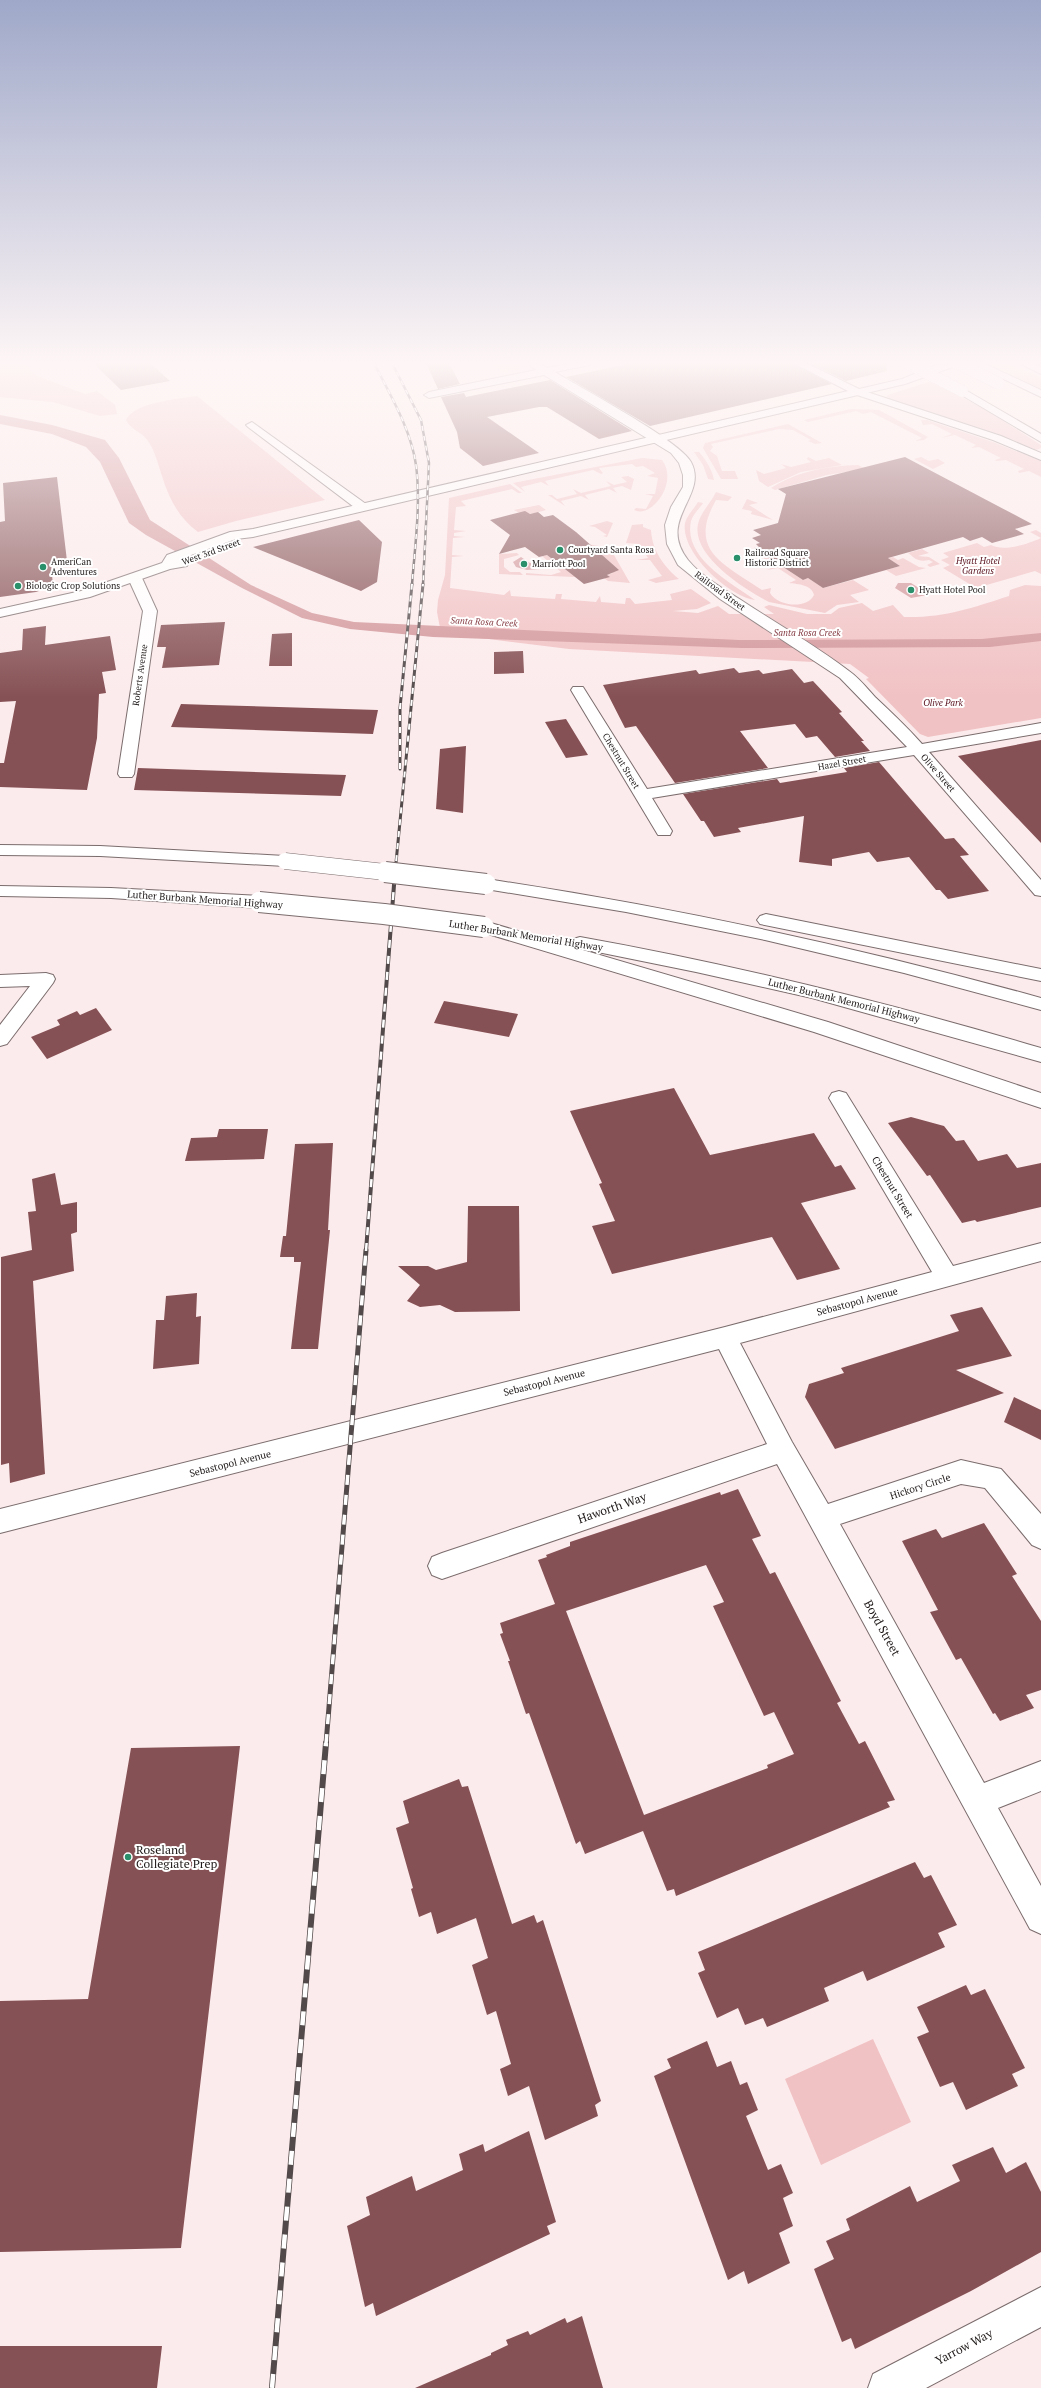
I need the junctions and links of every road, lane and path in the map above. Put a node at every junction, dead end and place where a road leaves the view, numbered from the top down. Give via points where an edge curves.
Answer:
1 (318, 474) edge
2 (500, 474) edge
3 (689, 474) edge
4 (362, 507) junction
5 (135, 578) junction
6 (0, 613) edge
7 (826, 663) joint
8 (578, 690) dead end
9 (1041, 728) edge
10 (918, 749) junction
11 (126, 774) dead end
12 (642, 795) junction
13 (664, 831) dead end
14 (0, 837) edge
15 (0, 850) edge
16 (150, 853) junction
17 (0, 891) edge
18 (1041, 891) edge
19 (612, 904) junction
20 (484, 928) junction
21 (1032, 974) edge
22 (0, 981) edge
23 (1039, 1003) edge
24 (0, 1039) edge
25 (1041, 1055) edge
26 (839, 1098) dead end
27 (1041, 1101) edge
28 (1041, 1252) edge
29 (947, 1276) junction
30 (725, 1337) junction
31 (783, 1450) junction
32 (822, 1518) junction
33 (0, 1521) edge
34 (1041, 1536) edge
35 (442, 1566) dead end
36 (1041, 1776) edge
37 (978, 1802) junction
38 (1041, 1918) edge
39 (1041, 2306) edge
40 (887, 2388) edge

1 - 4 main road
2 - 4 main road, West 3rd Street
3 - 7 main road, Railroad Street via 690,487 677,507 671,525 677,553 683,562 702,580
4 - 5 main road, West 3rd Street via 253,533 244,540 185,563 167,566
5 - 6 main road, West 3rd Street via 65,599
5 - 11 main road, Roberts Avenue via 150,611
7 - 10 main road, Olive Street via 845,675 868,696
8 - 12 main road, Chestnut Street
9 - 10 main road, Hazel Street
10 - 12 main road, Hazel Street
10 - 18 main road, Olive Street
12 - 13 main road, Chestnut Street
14 - 16 main road
15 - 16 main road
16 - 19 main road, bridge via 285,861 486,884
17 - 20 main road, Luther Burbank Memorial Highway, bridge via 111,893 259,902 384,914
19 - 21 main road via 773,921
19 - 23 main road via 705,921 860,955
20 - 25 main road, Luther Burbank Memorial Highway via 629,952 769,981 872,1006
20 - 27 main road via 821,1027
22 - 24 main road via 46,980
26 - 29 main road, Chestnut Street
28 - 29 main road, Sebastopol Avenue
29 - 30 main road, Sebastopol Avenue
30 - 31 main road, Boyd Street
30 - 33 main road, Sebastopol Avenue
31 - 32 main road, Boyd Street
31 - 35 main road, Haworth Way
32 - 34 main road, Hickory Circle via 961,1472 992,1476
32 - 37 main road, Boyd Street
36 - 37 main road
37 - 38 main road, Boyd Street
39 - 40 main road, Yarrow Way

